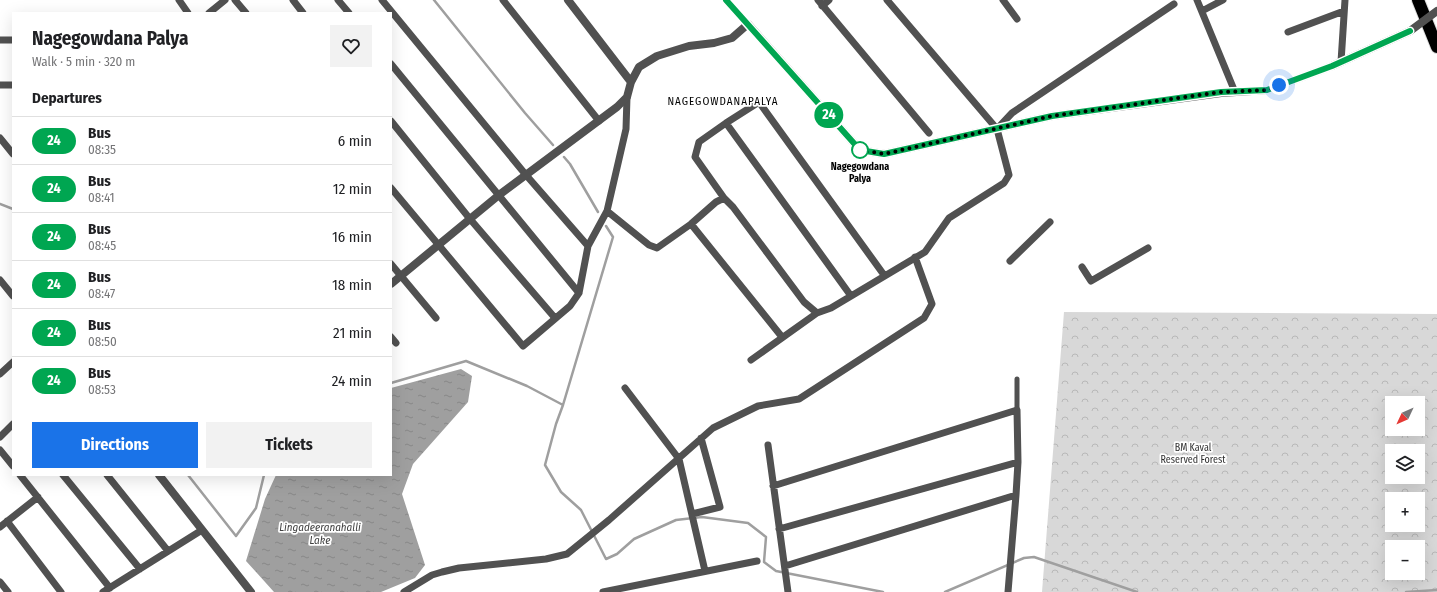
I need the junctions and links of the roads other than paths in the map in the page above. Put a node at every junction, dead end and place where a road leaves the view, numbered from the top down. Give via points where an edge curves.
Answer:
1 (179, 0) edge
2 (224, 0) edge
3 (236, 0) edge
4 (293, 0) edge
5 (338, 0) edge
6 (382, 0) edge
7 (503, 0) edge
8 (568, 0) edge
9 (726, 0) edge
10 (829, 0) edge
11 (887, 0) edge
12 (1003, 0) edge
13 (1197, 0) edge
14 (1223, 0) edge
15 (1345, 0) edge
16 (1418, 0) edge
17 (820, 3) edge
18 (1174, 4) dead end
19 (1202, 11) junction
20 (1344, 11) junction
21 (1437, 11) edge
22 (187, 12) edge
23 (210, 12) edge
24 (245, 12) edge
25 (302, 12) edge
26 (348, 12) edge
27 (392, 12) edge
28 (392, 12) edge
29 (1017, 20) dead end
30 (748, 24) junction
31 (1288, 32) dead end
32 (0, 40) edge
33 (12, 40) edge
34 (1437, 47) edge
35 (1341, 62) junction
36 (392, 65) edge
37 (631, 82) junction
38 (0, 85) edge
39 (12, 85) edge
40 (1236, 92) junction
41 (626, 97) junction
42 (599, 121) junction
43 (392, 122) edge
44 (726, 123) junction
45 (997, 129) junction
46 (929, 133) dead end
47 (0, 138) edge
48 (12, 153) edge
49 (526, 175) junction
50 (392, 189) edge
51 (499, 195) junction
52 (724, 198) junction
53 (607, 210) junction
54 (470, 219) junction
55 (1050, 222) dead end
56 (691, 224) junction
57 (438, 245) junction
58 (588, 246) junction
59 (1148, 248) dead end
60 (915, 257) junction
61 (1010, 262) dead end
62 (392, 265) edge
63 (1082, 267) dead end
64 (884, 275) junction
65 (400, 276) junction
66 (0, 280) edge
67 (392, 283) edge
68 (579, 293) junction
69 (12, 295) edge
70 (851, 296) junction
71 (817, 313) junction
72 (436, 318) dead end
73 (555, 318) junction
74 (392, 338) edge
75 (782, 338) junction
76 (396, 343) dead end
77 (751, 360) dead end
78 (0, 363) edge
79 (12, 363) edge
80 (3, 372) edge
81 (1017, 380) dead end
82 (625, 388) dead end
83 (1017, 410) junction
84 (12, 425) edge
85 (0, 438) edge
86 (701, 438) junction
87 (768, 445) dead end
88 (0, 450) edge
89 (679, 459) junction
90 (1018, 462) junction
91 (12, 465) edge
92 (21, 476) edge
93 (64, 476) edge
94 (108, 476) edge
95 (160, 476) edge
96 (773, 486) junction
97 (1016, 496) junction
98 (38, 497) junction
99 (692, 514) junction
100 (8, 521) junction
101 (0, 527) edge
102 (780, 529) junction
103 (202, 530) junction
104 (168, 551) junction
105 (757, 561) dead end
106 (785, 566) junction
107 (140, 569) junction
108 (705, 571) junction
109 (0, 582) edge
110 (110, 588) junction
111 (8, 592) edge
112 (61, 592) edge
113 (103, 592) edge
114 (251, 592) edge
115 (404, 592) edge
116 (603, 592) edge
117 (788, 592) edge
118 (1008, 592) edge

1 - 22 street
2 - 23 street
3 - 24 street
4 - 25 street
5 - 26 street
6 - 27 street
7 - 42 street
8 - 37 street
9 - 30 street
10 - 17 street
11 - 45 street
12 - 29 street
13 - 19 street
14 - 19 street
15 - 20 street
16 - 34 highway
17 - 46 street
18 - 45 street via 1012,113
19 - 40 street
20 - 31 street
20 - 35 street
21 - 35 street, bridge via 1410,31
28 - 49 street
30 - 37 street via 732,38 689,46 657,56 639,68
30 - 45 street via 860,150 884,154
32 - 33 street
35 - 40 street via 1267,90
36 - 51 street
37 - 41 street
38 - 39 street
40 - 45 street via 1052,116
41 - 42 street
41 - 53 street via 626,129
42 - 49 street
43 - 54 street
44 - 52 street via 699,142 695,157
44 - 64 street via 759,102
44 - 70 street
45 - 60 street via 1009,174 1007,179 949,218 924,252
47 - 48 street
49 - 51 street
49 - 58 street
50 - 57 street
51 - 54 street
51 - 68 street
52 - 56 street
52 - 71 street via 804,302
53 - 56 street via 649,245 657,248
53 - 58 street
54 - 57 street
54 - 73 street
55 - 61 street
56 - 75 street
57 - 65 street
57 - 73 street via 523,346
58 - 68 street
59 - 63 street via 1091,281
60 - 64 street
60 - 86 street via 932,304 924,318 799,399 758,406 713,428
62 - 65 street
64 - 70 street
65 - 67 street
65 - 72 street
66 - 69 street
68 - 73 street via 570,306
70 - 71 street
71 - 75 street
74 - 76 street
75 - 77 street
78 - 80 street
79 - 80 street
81 - 83 street
82 - 89 street
83 - 90 street
83 - 96 street
84 - 85 street
86 - 89 street
86 - 99 street via 720,507
87 - 96 street
88 - 91 street
89 - 99 street
89 - 115 street via 567,554 546,559 459,568 432,575
90 - 97 street
90 - 102 street
92 - 98 street
93 - 107 street
94 - 104 street
95 - 103 street
96 - 102 street
97 - 106 street
97 - 118 street
98 - 100 street
98 - 110 street
99 - 108 street
100 - 101 street
100 - 112 street
102 - 106 street
103 - 104 street
103 - 114 street
104 - 107 street
105 - 108 street
106 - 117 street
107 - 110 street
108 - 116 street
109 - 111 street
110 - 113 street

